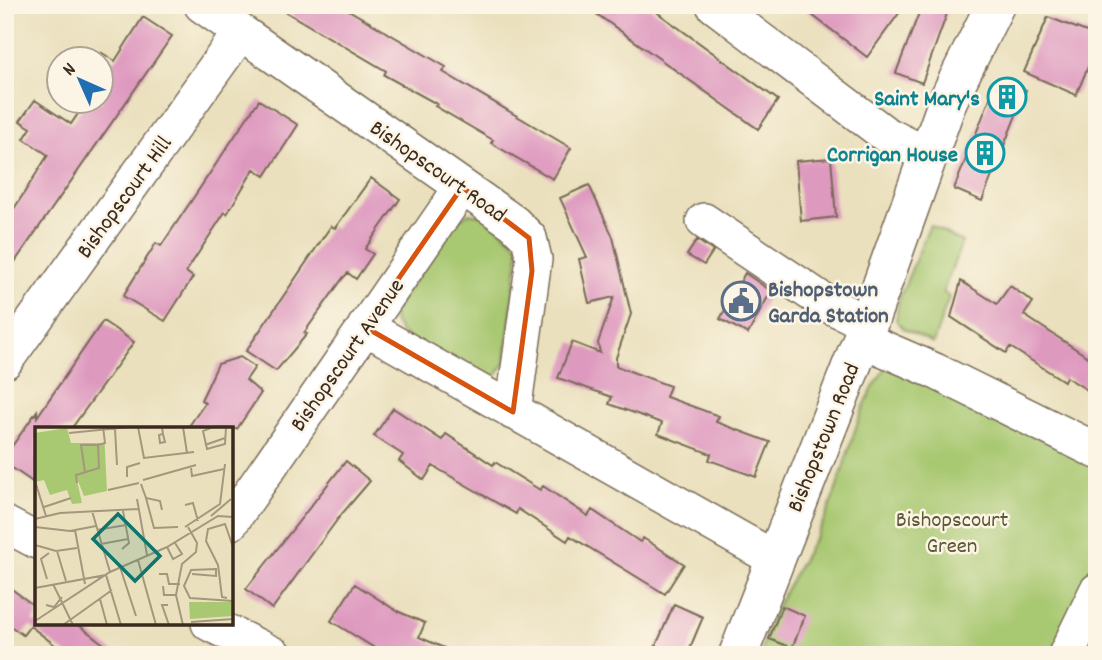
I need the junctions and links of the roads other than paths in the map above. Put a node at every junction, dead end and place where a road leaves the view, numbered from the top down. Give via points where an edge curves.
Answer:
1 (202, 5) edge
2 (714, 5) edge
3 (976, 5) edge
4 (995, 5) edge
5 (241, 33) junction
6 (948, 100) junction
7 (927, 155) junction
8 (462, 187) junction
9 (704, 221) dead end
10 (365, 327) junction
11 (864, 332) junction
12 (5, 361) edge
13 (513, 412) junction
14 (1097, 451) edge
15 (233, 519) edge
16 (5, 524) edge
17 (35, 540) edge
18 (775, 559) junction
19 (1097, 591) edge
20 (213, 625) edge
21 (274, 655) edge
22 (738, 655) edge
23 (1066, 655) edge

1 - 5 street, Bishopscourt Road
2 - 7 street via 885,134
3 - 6 main road, Bishopstown Road
4 - 6 main road, Bishopstown Road
5 - 8 street, Bishopscourt Road
5 - 12 street, Bishopscourt Hill
6 - 7 main road, Bishopstown Road
7 - 11 main road, Bishopstown Road
8 - 10 street, Bishopscourt Avenue
8 - 13 street, Bishopscourt Road via 514,223 532,247
9 - 11 street
10 - 13 street
10 - 15 street, Bishopscourt Avenue
11 - 14 street
11 - 18 main road, Bishopstown Road
13 - 18 street
16 - 17 street
18 - 22 main road, Bishopstown Road
19 - 23 street
20 - 21 street

